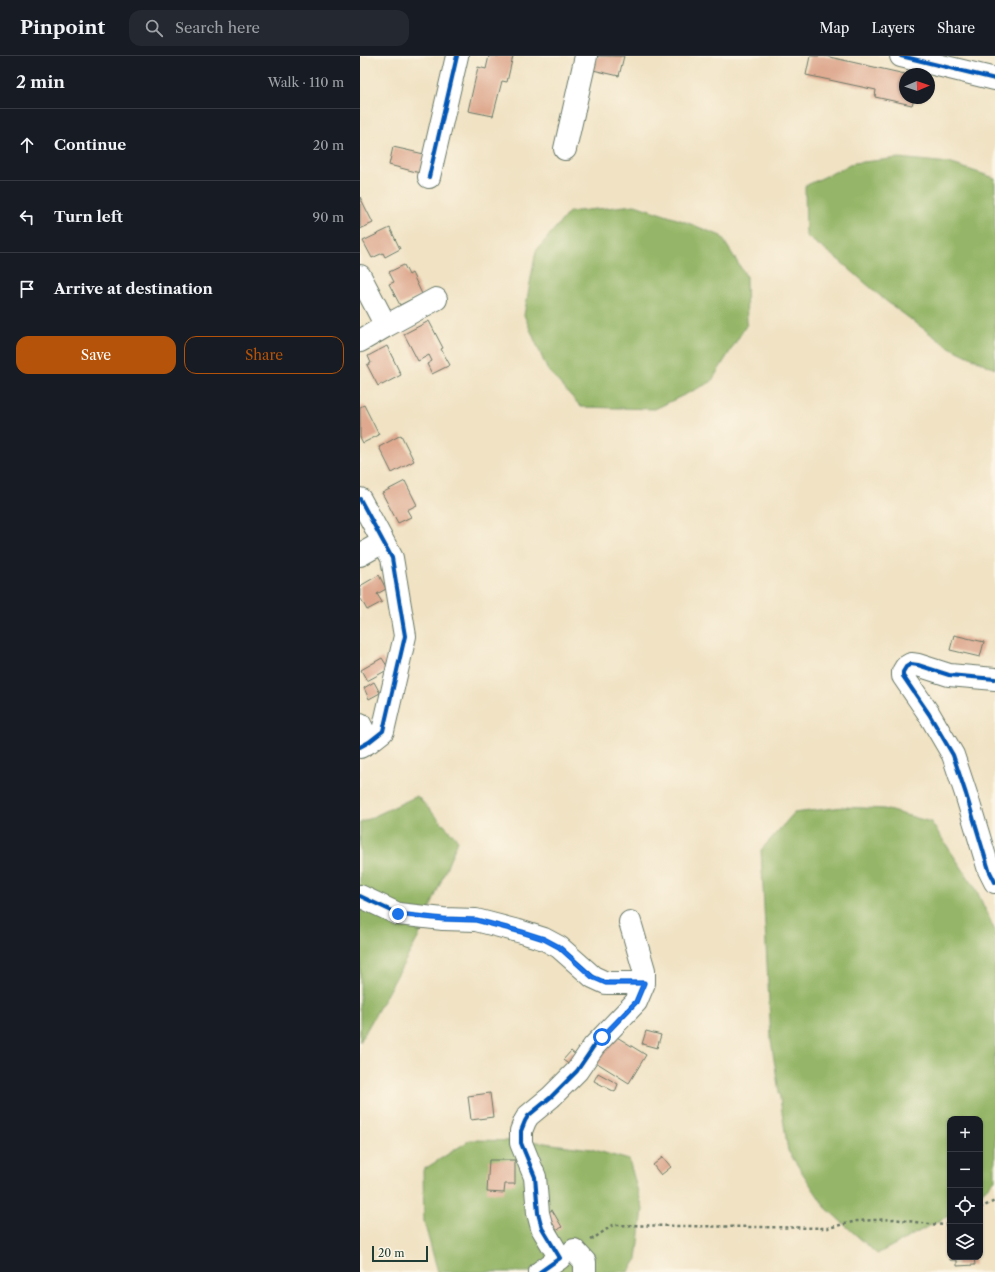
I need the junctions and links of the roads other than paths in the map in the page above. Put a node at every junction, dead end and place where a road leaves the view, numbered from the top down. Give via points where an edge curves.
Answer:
1 (457, 56) edge
2 (586, 56) edge
3 (901, 56) edge
4 (995, 79) edge
5 (566, 149) dead end
6 (429, 177) dead end
7 (360, 276) edge
8 (436, 298) dead end
9 (386, 326) junction
10 (360, 341) edge
11 (360, 499) edge
12 (383, 542) junction
13 (360, 555) edge
14 (995, 680) edge
15 (363, 738) edge
16 (995, 882) edge
17 (360, 896) edge
18 (630, 922) dead end
19 (644, 983) junction
20 (574, 1250) road end
21 (540, 1272) edge
22 (585, 1272) edge

1 - 6 street
2 - 5 street
3 - 4 street
7 - 9 street
8 - 9 street
9 - 10 street
11 - 12 street
12 - 13 street
12 - 15 street via 392,558 405,636 383,731
14 - 16 street via 949,675 911,664 903,672 903,676 953,755
17 - 19 street via 398,914 476,920 522,932 559,947 592,977 606,983
18 - 19 street via 644,970
19 - 21 street via 636,1002 594,1046 576,1071 524,1121 521,1143 534,1177 538,1213 542,1228 560,1258
20 - 22 street via 585,1262

